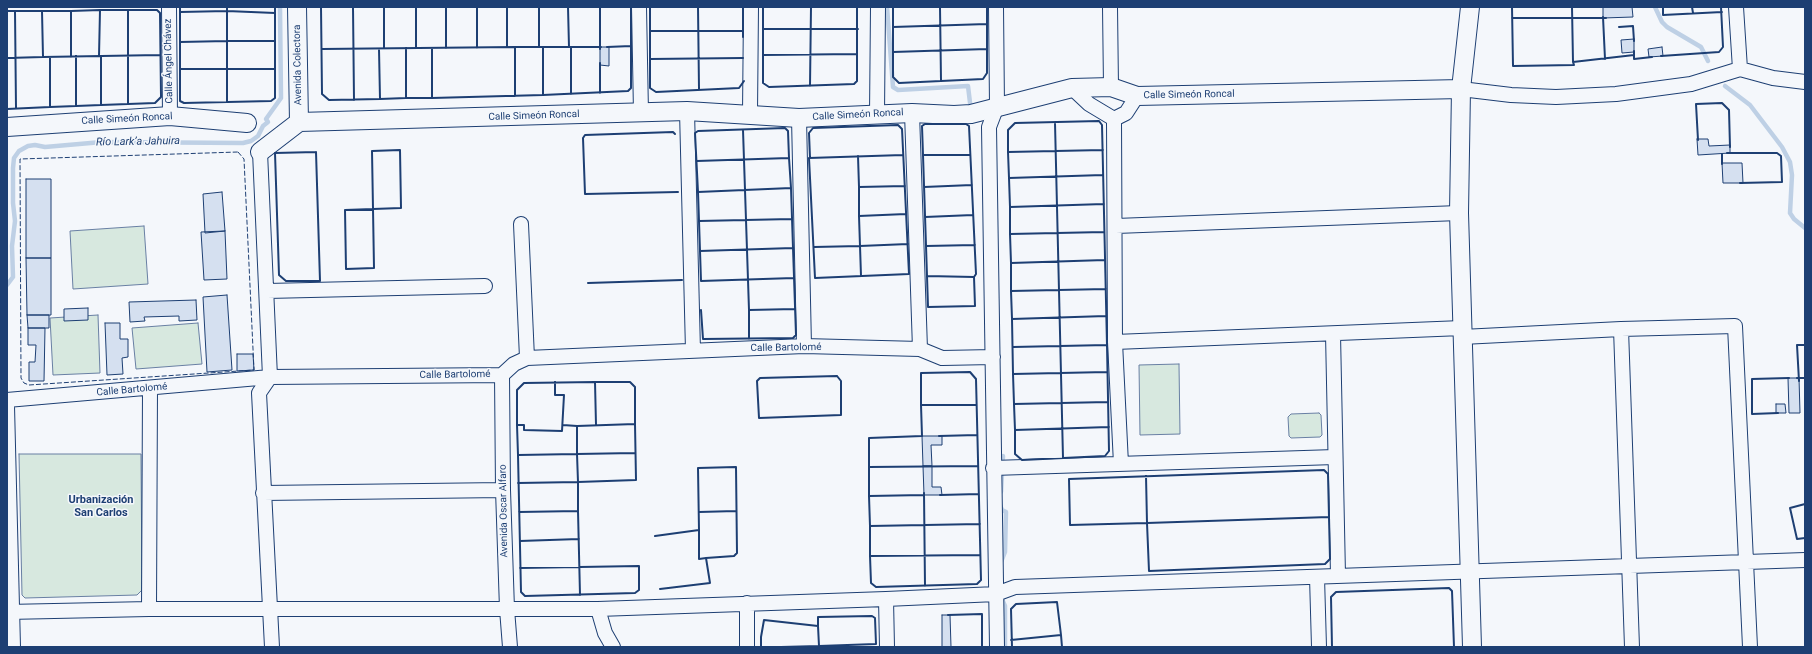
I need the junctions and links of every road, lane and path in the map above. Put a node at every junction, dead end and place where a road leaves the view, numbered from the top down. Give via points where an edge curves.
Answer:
1 (169, 7) edge
2 (297, 7) edge
3 (639, 7) edge
4 (750, 7) edge
5 (878, 7) edge
6 (996, 7) edge
7 (1110, 7) edge
8 (1470, 7) edge
9 (1736, 7) edge
10 (1740, 69) junction
11 (1805, 82) edge
12 (1111, 87) junction
13 (1072, 88) junction
14 (1461, 89) junction
15 (1137, 96) junction
16 (997, 106) junction
17 (687, 111) junction
18 (641, 113) junction
19 (912, 113) junction
20 (750, 114) junction
21 (878, 114) junction
22 (170, 116) junction
23 (799, 118) junction
24 (1114, 119) junction
25 (299, 122) junction
26 (247, 123) dead end
27 (7, 126) edge
28 (260, 152) joint
29 (1459, 213) junction
30 (521, 224) dead end
31 (1116, 226) junction
32 (485, 286) dead end
33 (267, 291) junction
34 (1621, 329) junction
35 (1462, 332) junction
36 (1333, 334) junction
37 (1115, 342) junction
38 (804, 346) junction
39 (920, 349) junction
40 (693, 350) junction
41 (993, 357) junction
42 (527, 358) junction
43 (502, 375) junction
44 (270, 377) junction
45 (150, 389) junction
46 (7, 400) edge
47 (7, 406) edge
48 (1335, 457) junction
49 (1121, 464) junction
50 (993, 468) junction
51 (503, 490) junction
52 (263, 493) junction
53 (1805, 560) edge
54 (1747, 563) junction
55 (1628, 567) junction
56 (1470, 571) junction
57 (1338, 575) junction
58 (1317, 577) junction
59 (996, 594) junction
60 (886, 599) junction
61 (747, 603) junction
62 (270, 608) junction
63 (149, 609) junction
64 (507, 609) junction
65 (598, 609) junction
66 (10, 612) edge
67 (13, 647) edge
68 (272, 647) edge
69 (510, 647) edge
70 (613, 647) edge
71 (747, 647) edge
72 (887, 647) edge
73 (997, 647) edge
74 (1318, 647) edge
75 (1472, 647) edge
76 (1632, 647) edge
77 (1750, 647) edge

1 - 22 street, Calle Ángel Chávez
2 - 25 street, Avenida Colectora
3 - 18 street
4 - 20 street
5 - 21 street
6 - 16 street
7 - 12 street
8 - 14 street
9 - 10 street
10 - 11 street via 1773,78
10 - 14 street via 1691,84 1616,94 1556,97
12 - 13 street, Calle Simeón Roncal
12 - 15 street, Calle Simeón Roncal
13 - 16 street, Calle Simeón Roncal
13 - 24 street via 1089,104
14 - 15 street, Calle Simeón Roncal
14 - 29 street
15 - 24 street via 1126,113
16 - 19 street, Calle Simeón Roncal via 971,114
16 - 41 street via 989,127
17 - 18 street, Calle Simeón Roncal
17 - 20 street, Calle Simeón Roncal
17 - 40 street
18 - 25 street, Calle Simeón Roncal
19 - 21 street, Calle Simeón Roncal
19 - 39 street
20 - 23 street, Calle Simeón Roncal
21 - 23 street, Calle Simeón Roncal
22 - 26 street, Calle Simeón Roncal
22 - 27 street, Calle Simeón Roncal
23 - 38 street
24 - 31 street
25 - 28 street
28 - 33 street
29 - 31 street
29 - 35 street
30 - 42 street
31 - 37 street
32 - 33 street
33 - 44 street
34 - 35 street
34 - 54 street via 1736,326
34 - 55 street
35 - 36 street
35 - 56 street
36 - 37 street
36 - 48 street
37 - 49 street
38 - 39 street, Calle Bartolomé
38 - 40 street, Calle Bartolomé
39 - 41 street, Calle Bartolomé via 942,358
40 - 42 street, Calle Bartolomé
41 - 50 street
42 - 43 street, Calle Bartolomé via 514,364
43 - 44 street, Calle Bartolomé
43 - 51 street, Avenida Oscar Alfaro
44 - 45 street, Calle Bartolomé
44 - 52 street via 258,393
45 - 46 street, Calle Bartolomé
45 - 63 street
47 - 66 street
48 - 49 street
48 - 57 street
49 - 50 street
50 - 59 street
51 - 52 street
51 - 64 street, Avenida Oscar Alfaro
52 - 62 street
53 - 54 street
54 - 55 street
54 - 77 street
55 - 56 street
55 - 76 street
56 - 57 street
56 - 75 street
57 - 58 street
58 - 59 street via 1015,587
58 - 74 street
59 - 60 street
59 - 73 street
60 - 61 street
60 - 72 street
61 - 65 street
61 - 71 street
62 - 63 street
62 - 64 street
62 - 68 street
63 - 66 street
64 - 65 street
64 - 69 street, Avenida Oscar Alfaro
65 - 70 street via 605,634
66 - 67 street

